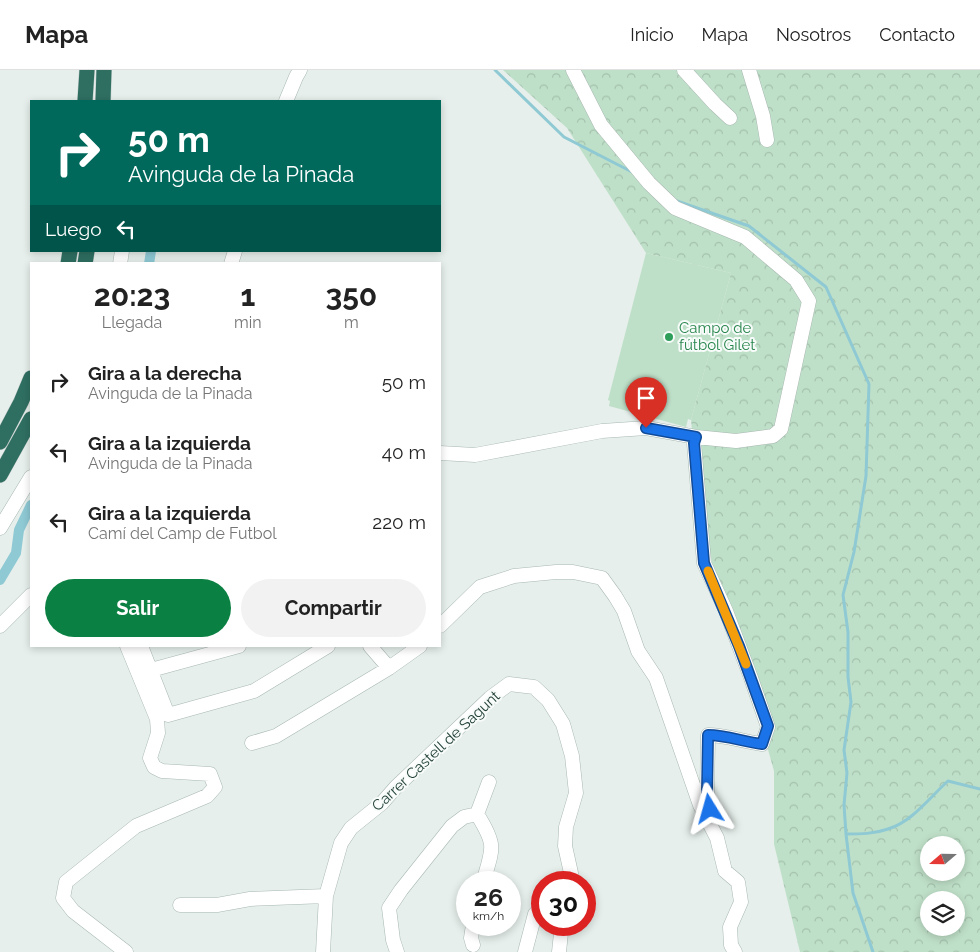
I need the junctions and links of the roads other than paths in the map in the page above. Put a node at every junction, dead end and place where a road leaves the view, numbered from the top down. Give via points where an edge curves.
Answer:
1 (87, 70) edge
2 (104, 70) edge
3 (300, 70) edge
4 (573, 70) edge
5 (684, 70) edge
6 (749, 70) edge
7 (85, 100) edge
8 (102, 100) edge
9 (286, 100) edge
10 (730, 118) dead end
11 (767, 140) dead end
12 (30, 380) edge
13 (30, 421) edge
14 (696, 437) junction
15 (0, 442) edge
16 (441, 453) edge
17 (0, 475) edge
18 (30, 479) edge
19 (0, 528) edge
20 (30, 595) edge
21 (441, 625) edge
22 (0, 626) edge
23 (127, 647) edge
24 (141, 647) edge
25 (235, 647) edge
26 (326, 647) edge
27 (371, 647) edge
28 (419, 647) edge
29 (389, 668) junction
30 (151, 670) junction
31 (252, 743) dead end
32 (488, 782) dead end
33 (477, 814) junction
34 (717, 838) junction
35 (486, 871) edge
36 (570, 871) edge
37 (326, 896) junction
38 (180, 905) dead end
39 (531, 929) edge
40 (471, 936) edge
41 (561, 936) edge
42 (473, 945) dead end
43 (126, 952) edge
44 (323, 952) edge
45 (397, 952) edge
46 (525, 952) edge
47 (560, 952) edge
48 (735, 952) edge

1 - 7 highway
2 - 8 highway
3 - 9 street
4 - 14 street via 601,125 675,208 745,236 796,280 809,301 781,429 762,439 736,441
5 - 10 street
6 - 11 street via 764,116
12 - 15 highway
13 - 17 highway
14 - 16 street via 646,428 602,431 475,455
14 - 34 street via 704,563 768,726 762,744 708,735 707,795
18 - 19 street
20 - 22 street
21 - 34 street via 480,587 514,576 573,572 602,578 624,611 638,651 656,678 700,805
23 - 43 street via 157,719 158,733 150,758 154,767 162,771 210,774 215,787 207,796 136,826 66,882 63,898 73,910
24 - 30 street
25 - 30 street
26 - 30 street via 254,691 168,715
27 - 29 street
28 - 29 street
29 - 31 street via 276,736
32 - 33 street
33 - 35 street via 490,834 492,851
33 - 45 street via 464,817 452,826 389,908
34 - 48 street via 725,871 738,882 741,902 730,927 731,945
36 - 37 street, Carrer Castell de Sagunt via 564,846 576,793 572,756 563,724 548,700 534,688 509,684 351,828 341,843
37 - 38 street
37 - 44 street, Carrer Castell de Sagunt
39 - 46 street
40 - 42 street
41 - 47 street

